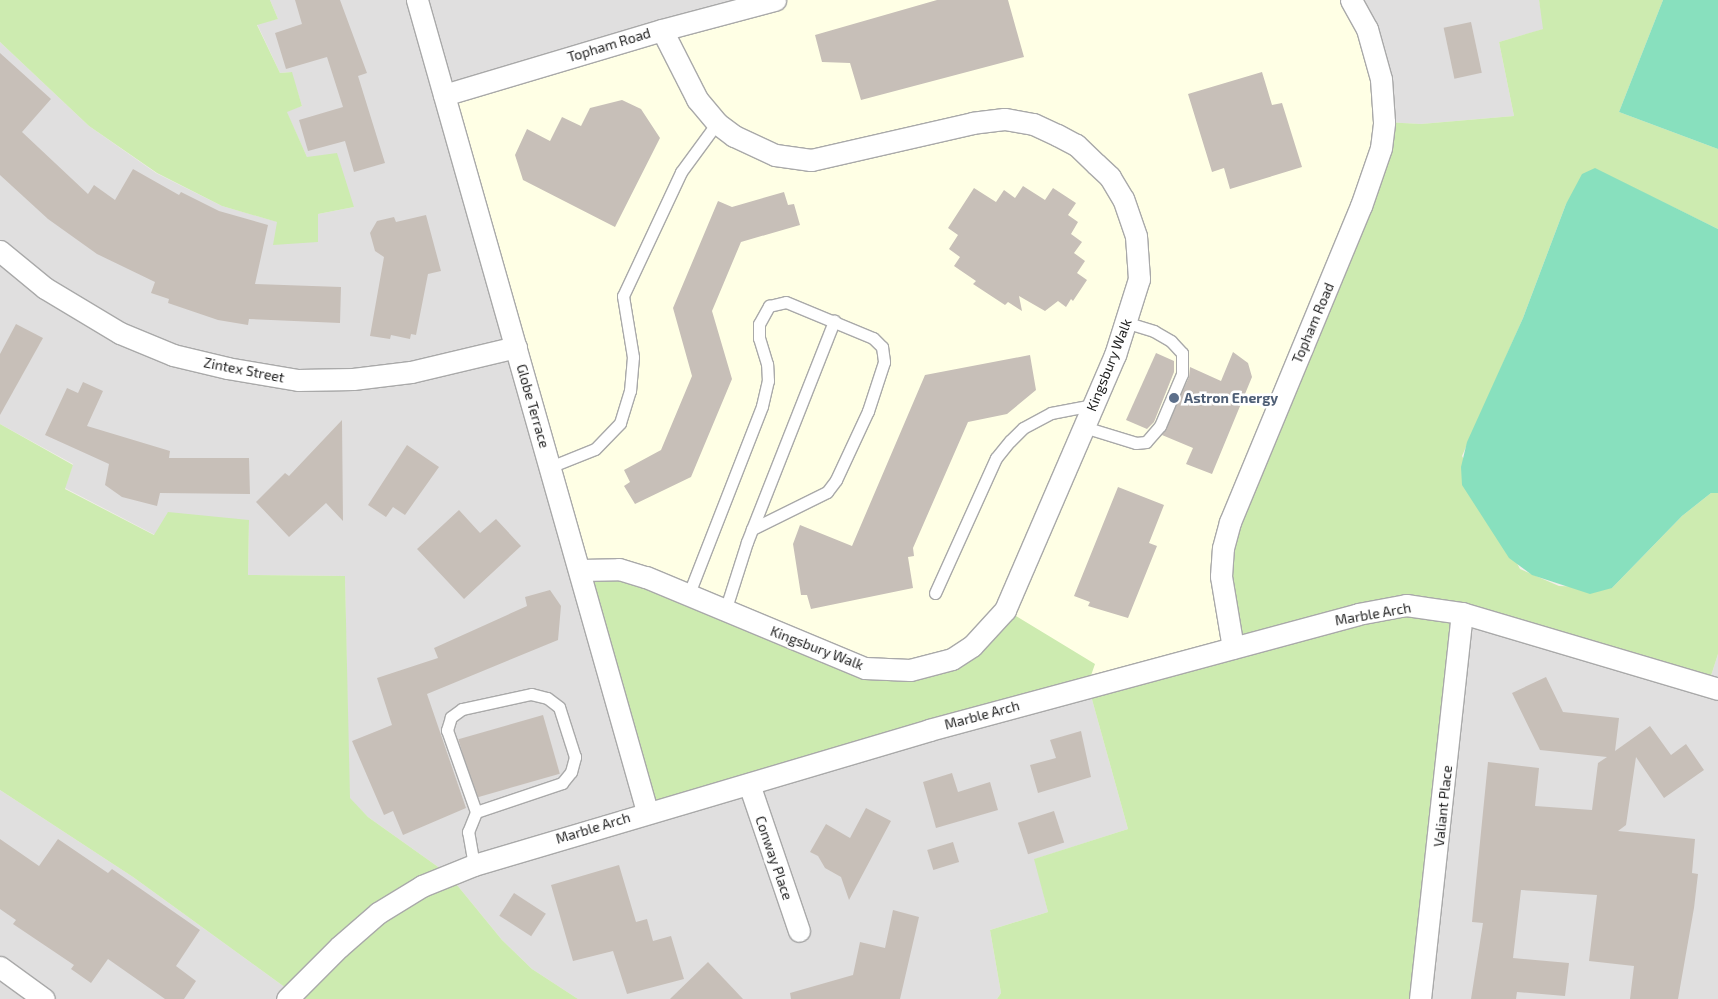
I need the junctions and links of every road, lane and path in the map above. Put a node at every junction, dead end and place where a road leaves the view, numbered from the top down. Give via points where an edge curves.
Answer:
1 (416, 0) edge
2 (776, 0) edge
3 (1351, 0) edge
4 (719, 7) edge
5 (662, 30) junction
6 (444, 94) junction
7 (717, 123) junction
8 (0, 251) edge
9 (834, 321) junction
10 (1127, 323) junction
11 (516, 347) junction
12 (1093, 405) junction
13 (1084, 427) junction
14 (550, 467) junction
15 (752, 529) junction
16 (580, 570) junction
17 (935, 593) dead end
18 (688, 596) junction
19 (725, 611) junction
20 (1462, 613) junction
21 (1233, 648) junction
22 (1718, 690) edge
23 (749, 784) junction
24 (476, 812) junction
25 (648, 812) junction
26 (474, 865) junction
27 (799, 931) dead end
28 (0, 967) edge
29 (44, 999) edge
30 (287, 999) edge
31 (1420, 999) edge

1 - 6 street, Globe Terrace
2 - 4 street, Topham Road
3 - 21 street, Topham Road via 1367,29 1381,79 1382,148 1230,522 1223,548 1221,576
4 - 5 street, Topham Road
5 - 6 street, Topham Road
5 - 7 street, Kingsbury Walk via 697,99
6 - 11 street, Globe Terrace
7 - 10 street, Kingsbury Walk via 754,146 795,160 811,160 973,122 1004,119 1033,124 1057,135 1076,145 1110,177 1132,218 1139,279
7 - 14 lane via 681,172 623,296 633,357 630,391 620,423 595,449
8 - 11 street, Zintex Street via 45,288 120,333 173,355 227,368 298,380 353,379 420,370
9 - 15 lane
9 - 15 lane via 873,338 882,347 884,362 878,386 836,480 827,492
9 - 18 lane via 786,302 769,306 764,313 758,331 768,381 762,406
10 - 12 street, Kingsbury Walk
10 - 13 lane via 1154,330 1171,341 1182,353 1182,374 1160,426 1146,442 1136,444
11 - 14 street, Globe Terrace
12 - 13 street, Kingsbury Walk
12 - 17 lane via 1064,409 1037,419 1010,441 996,458
13 - 19 street, Kingsbury Walk via 1005,610 972,646 952,660 910,670 865,668
14 - 16 street, Globe Terrace
15 - 19 lane
16 - 18 street, Kingsbury Walk via 620,569
16 - 25 street, Globe Terrace
18 - 19 street, Kingsbury Walk
20 - 21 street, Marble Arch via 1406,605 1358,614
20 - 22 street, Marble Arch
20 - 31 street, Valiant Place
21 - 23 street, Marble Arch via 929,730
23 - 25 street, Marble Arch
23 - 27 street, Conway Place
24 - 24 lane via 562,783 571,772 575,756 560,707 547,698 531,694 462,709 452,718 447,730
24 - 26 lane via 468,832
25 - 26 street, Marble Arch
26 - 30 street, Marble Arch via 422,886 378,914 339,946
28 - 29 street

